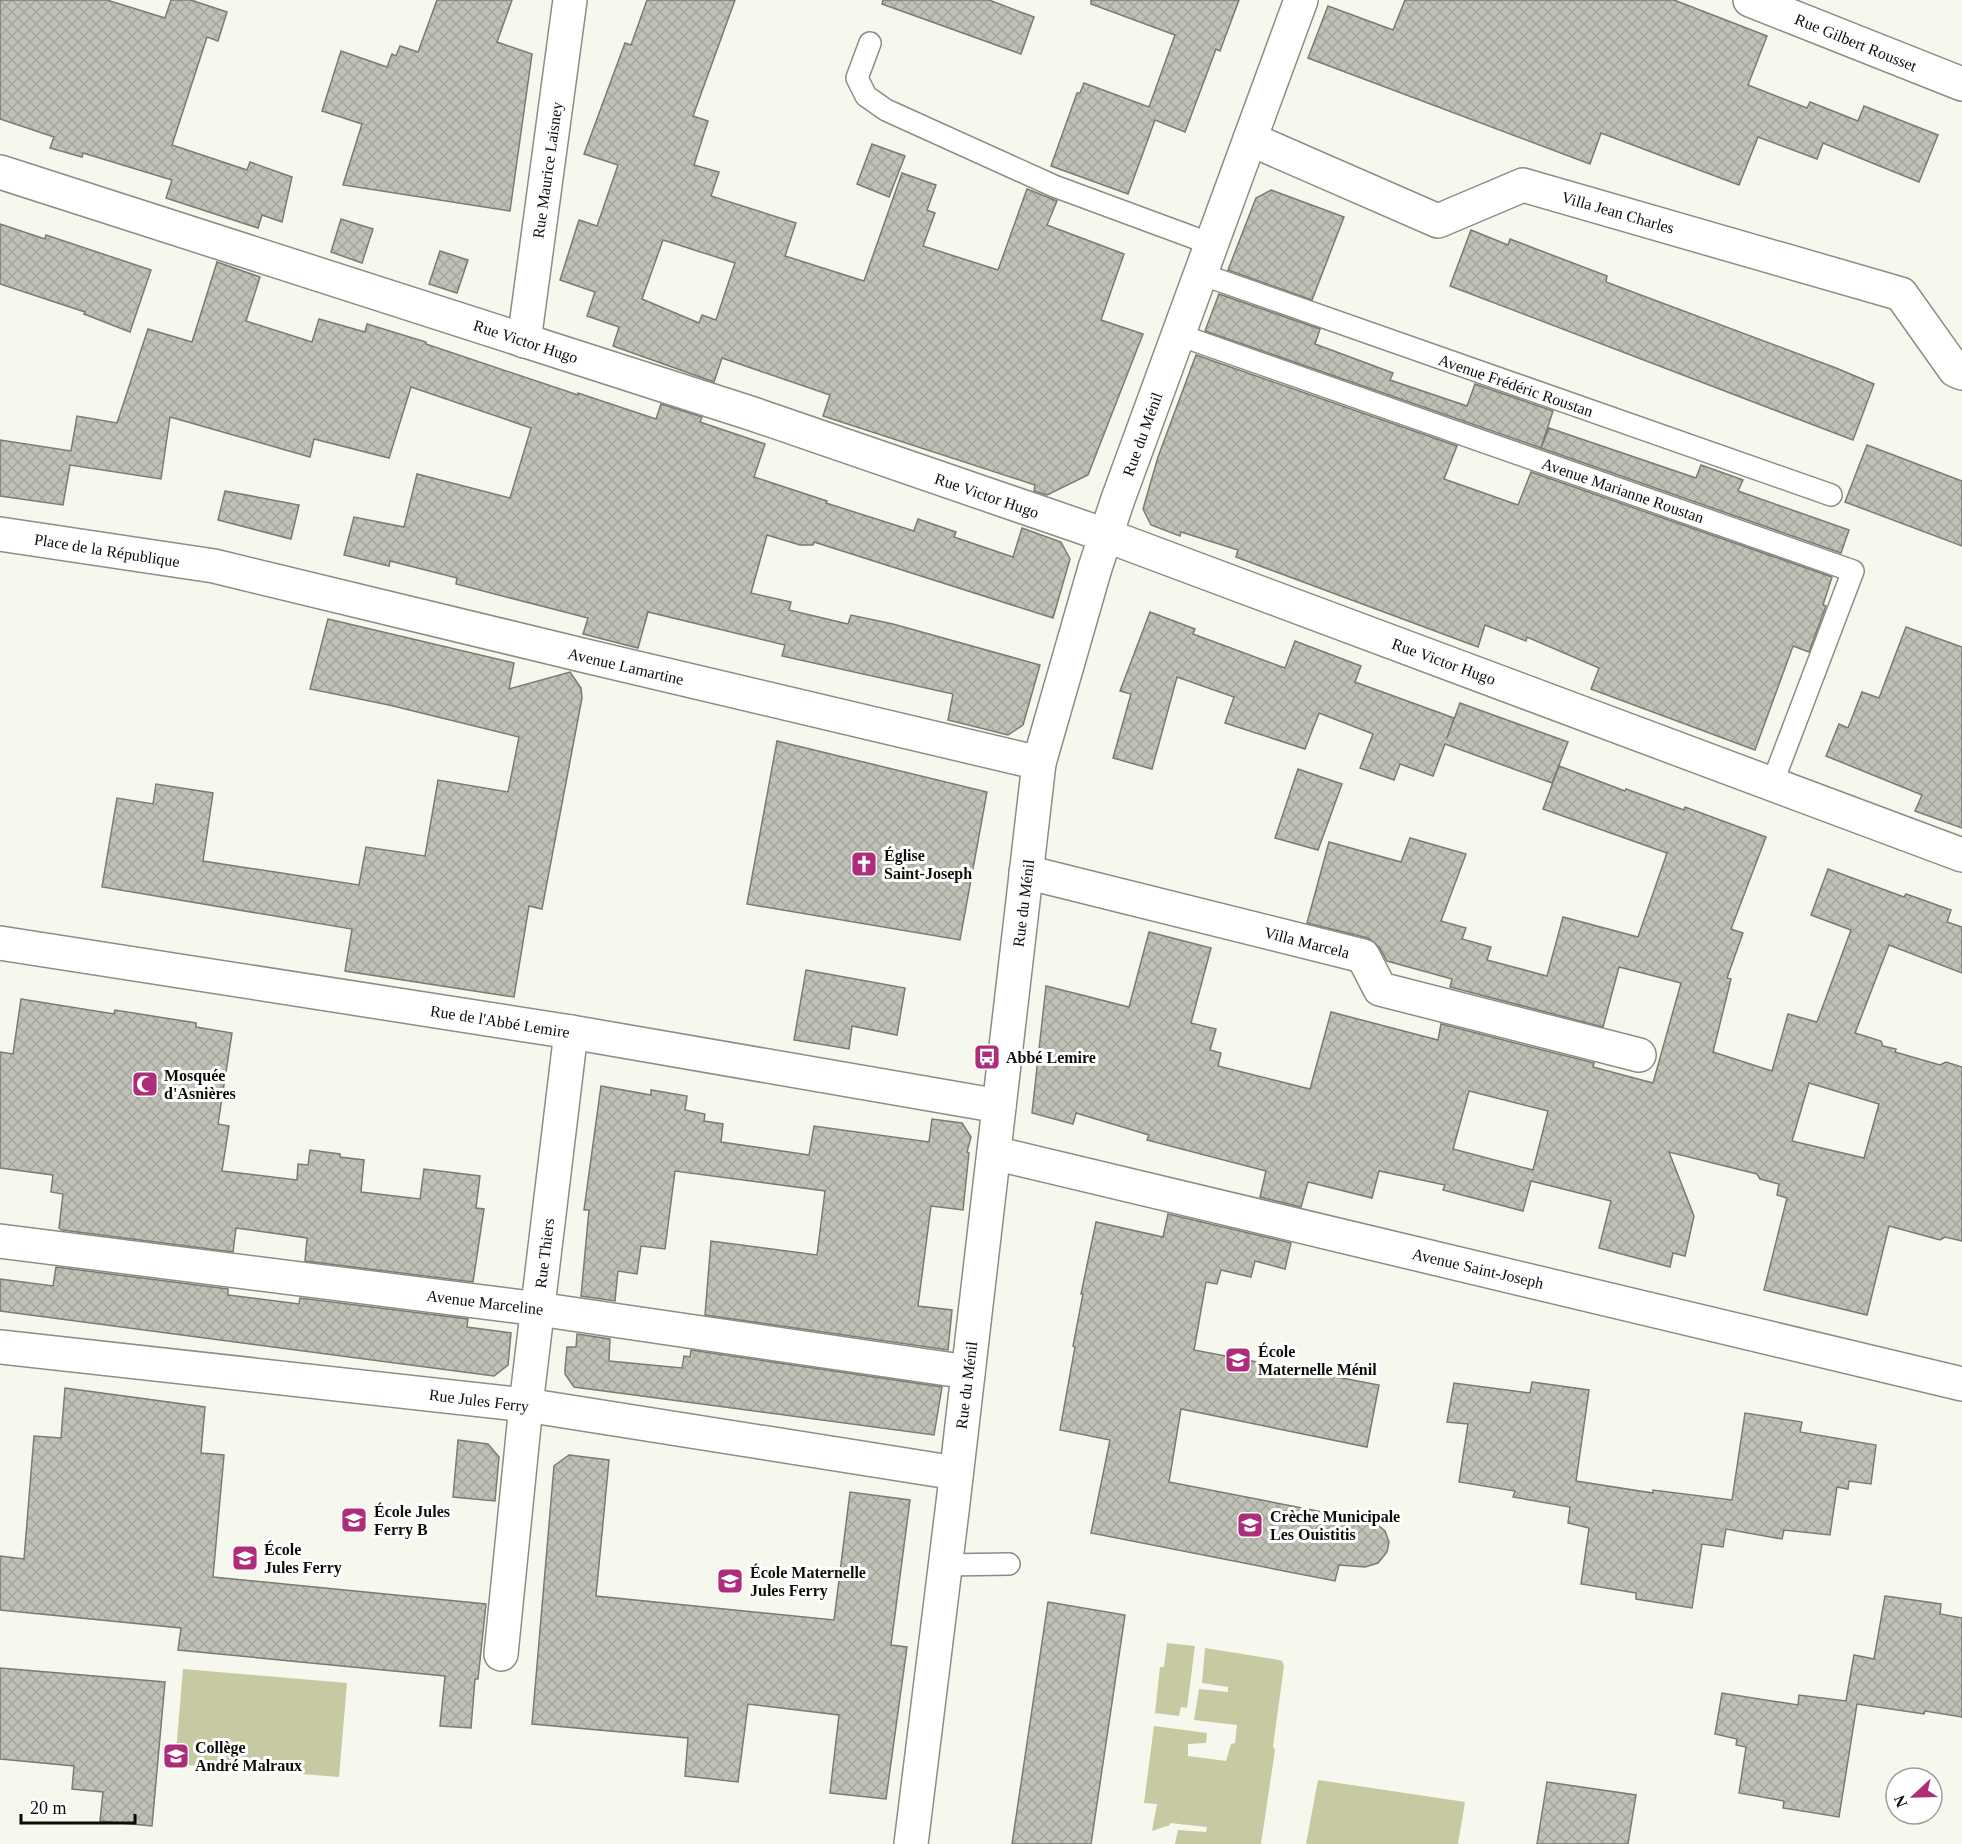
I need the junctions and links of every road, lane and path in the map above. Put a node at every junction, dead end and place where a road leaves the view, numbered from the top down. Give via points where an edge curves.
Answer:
1 (570, 0) edge
2 (1301, 0) edge
3 (1750, 0) edge
4 (870, 43) dead end
5 (1962, 84) edge
6 (1250, 139) junction
7 (0, 172) edge
8 (1206, 259) junction
9 (1179, 334) junction
10 (524, 340) junction
11 (1962, 373) edge
12 (1830, 495) dead end
13 (0, 534) edge
14 (1105, 535) junction
15 (214, 566) joint
16 (1039, 763) junction
17 (1772, 784) junction
18 (1962, 855) edge
19 (1026, 872) junction
20 (0, 943) edge
21 (571, 1032) junction
22 (1639, 1055) dead end
23 (999, 1106) junction
24 (994, 1153) junction
25 (0, 1241) edge
26 (538, 1309) junction
27 (0, 1347) edge
28 (968, 1371) junction
29 (1962, 1384) edge
30 (526, 1405) junction
31 (956, 1473) junction
32 (1009, 1564) dead end
33 (945, 1565) junction
34 (501, 1654) dead end
35 (911, 1844) edge

1 - 10 street, Rue Maurice Laisney
2 - 6 street, Rue du Ménil
3 - 5 street, Rue Gilbert Rousset
4 - 8 lane, Avenue Frédéric Roustan via 857,78 866,96 886,110
6 - 8 street, Rue du Ménil
6 - 11 street, Villa Jean Charles via 1438,221 1523,185 1901,294 1955,370
7 - 10 street, Rue Victor Hugo
8 - 9 street, Rue du Ménil
8 - 12 lane, Avenue Frédéric Roustan
9 - 14 street, Rue du Ménil
9 - 17 lane, Avenue Marianne Roustan via 1853,571
10 - 14 street, Rue Victor Hugo
13 - 15 street, Place de la République
14 - 16 street, Rue du Ménil
14 - 17 street, Rue Victor Hugo
15 - 16 street, Avenue Lamartine
16 - 19 street, Rue du Ménil
17 - 18 street, Rue Victor Hugo
19 - 22 street, Villa Marcela via 1363,956 1380,989
19 - 23 street, Rue du Ménil
20 - 21 street, Rue de l'Abbé Lemire
21 - 23 street, Rue de l'Abbé Lemire
21 - 26 street, Rue Thiers
23 - 24 street, Rue du Ménil
24 - 28 street, Rue du Ménil
24 - 29 street, Avenue Saint-Joseph
25 - 26 street, Avenue Marceline
26 - 28 street, Avenue Marceline
26 - 30 street, Rue Thiers
27 - 30 street, Rue Jules Ferry
28 - 31 street, Rue du Ménil
30 - 31 street, Rue Jules Ferry
30 - 34 street, Rue Thiers
31 - 33 street, Rue du Ménil
32 - 33 lane
33 - 35 street, Rue du Ménil

